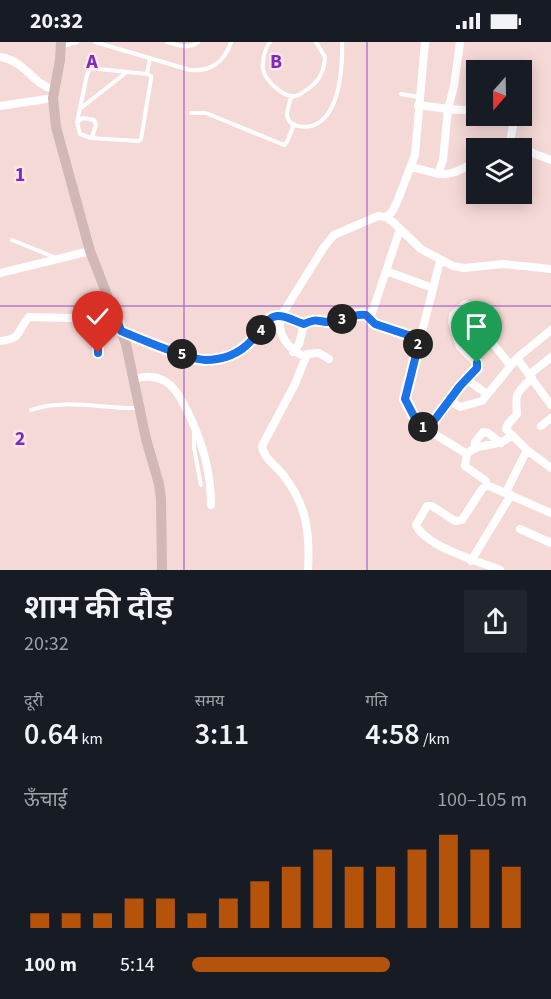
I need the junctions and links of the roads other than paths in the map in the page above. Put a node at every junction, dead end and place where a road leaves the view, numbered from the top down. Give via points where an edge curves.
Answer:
1 (77, 42) edge
2 (95, 42) edge
3 (167, 42) edge
4 (181, 42) edge
5 (198, 42) edge
6 (231, 42) edge
7 (270, 42) edge
8 (316, 42) edge
9 (342, 42) edge
10 (425, 42) edge
11 (460, 42) edge
12 (61, 44) edge
13 (175, 45) junction
14 (0, 57) edge
15 (150, 58) junction
16 (126, 72) junction
17 (147, 74) junction
18 (53, 94) junction
19 (401, 94) dead end
20 (291, 96) junction
21 (419, 101) junction
22 (0, 106) edge
23 (80, 108) junction
24 (448, 109) junction
25 (466, 110) edge
26 (191, 113) dead end
27 (77, 122) junction
28 (294, 124) junction
29 (91, 138) junction
30 (532, 153) edge
31 (551, 160) edge
32 (412, 167) junction
33 (466, 168) edge
34 (438, 174) junction
35 (386, 217) junction
36 (400, 230) junction
37 (12, 240) dead end
38 (90, 250) junction
39 (58, 259) junction
40 (440, 261) junction
41 (551, 269) edge
42 (387, 272) junction
43 (0, 273) edge
44 (433, 288) junction
45 (366, 315) junction
46 (281, 316) junction
47 (98, 319) junction
48 (117, 319) junction
49 (304, 324) junction
50 (551, 330) edge
51 (121, 331) junction
52 (420, 339) junction
53 (0, 341) edge
54 (293, 352) junction
55 (98, 353) dead end
56 (306, 357) junction
57 (551, 357) edge
58 (517, 358) junction
59 (329, 359) dead end
60 (510, 365) junction
61 (530, 377) junction
62 (133, 379) junction
63 (466, 379) junction
64 (487, 394) junction
65 (449, 400) junction
66 (551, 405) edge
67 (139, 408) junction
68 (31, 410) dead end
69 (551, 418) edge
70 (195, 426) junction
71 (541, 426) dead end
72 (427, 430) junction
73 (511, 435) junction
74 (501, 443) junction
75 (474, 449) junction
76 (527, 450) junction
77 (467, 454) junction
78 (549, 463) edge
79 (201, 485) dead end
80 (487, 485) junction
81 (508, 493) junction
82 (211, 506) dead end
83 (551, 513) edge
84 (520, 529) dead end
85 (551, 543) edge
86 (471, 561) junction
87 (162, 570) edge
88 (308, 570) edge
89 (500, 570) edge

1 - 12 lane
2 - 15 lane
3 - 13 lane
4 - 13 lane
5 - 13 lane via 187,47
6 - 15 lane via 214,67 201,71
7 - 20 lane via 264,72 280,91
8 - 20 lane via 325,57 320,79 313,87
9 - 28 lane via 341,77 331,108 321,122 309,127
10 - 21 street
11 - 24 street
12 - 18 street
14 - 18 street via 21,65
15 - 17 lane
16 - 17 lane
16 - 23 lane
16 - 23 lane via 90,68
17 - 29 lane via 151,79 141,139
18 - 22 street
18 - 38 street via 56,127
19 - 21 lane
20 - 28 lane via 287,116
21 - 24 street
21 - 32 street
23 - 27 lane
24 - 25 street
24 - 34 street
26 - 28 lane via 206,113 284,145
27 - 29 lane via 80,134
27 - 29 lane via 83,118 94,120
30 - 31 street
32 - 34 street
32 - 35 street via 392,212
33 - 34 street via 455,174
35 - 36 street
35 - 46 street via 378,216 334,235
36 - 40 street
36 - 42 street
37 - 39 lane
38 - 39 street
38 - 48 street
39 - 43 street
40 - 41 street via 464,268 503,264
40 - 44 street
42 - 44 street
42 - 45 street via 372,314
44 - 52 street
45 - 49 street
45 - 52 street via 375,324
46 - 49 street
46 - 51 street via 272,318 234,355 207,360
46 - 54 street via 280,328
47 - 48 street
47 - 53 street via 29,317 19,336
47 - 55 lane
48 - 51 street
49 - 54 street via 299,345
50 - 58 street
51 - 62 street
52 - 72 street via 405,399 417,422
54 - 56 street
56 - 59 street via 315,352
56 - 88 street via 262,446 265,456 295,490 302,506 309,534
57 - 61 street
58 - 60 street
58 - 61 street
60 - 63 street via 478,325 471,306 465,304 452,318 460,347 478,365
60 - 64 street
61 - 66 street
61 - 73 street via 514,401 517,414 507,427
62 - 67 street
62 - 70 street via 150,376 175,387
63 - 64 street
63 - 65 street
64 - 65 street via 479,403 460,407
65 - 72 street
67 - 68 lane via 53,404
67 - 87 street via 161,499
69 - 71 street
70 - 79 lane via 193,437
70 - 82 street via 209,474
72 - 77 street
73 - 74 street
73 - 76 street
74 - 75 street
74 - 75 street via 483,432
75 - 77 street
76 - 78 street
76 - 81 street
77 - 80 street via 465,466
80 - 81 street
80 - 86 street via 462,520 455,521 427,506 416,525 426,536
81 - 83 street
81 - 86 street
84 - 85 street
86 - 89 street

